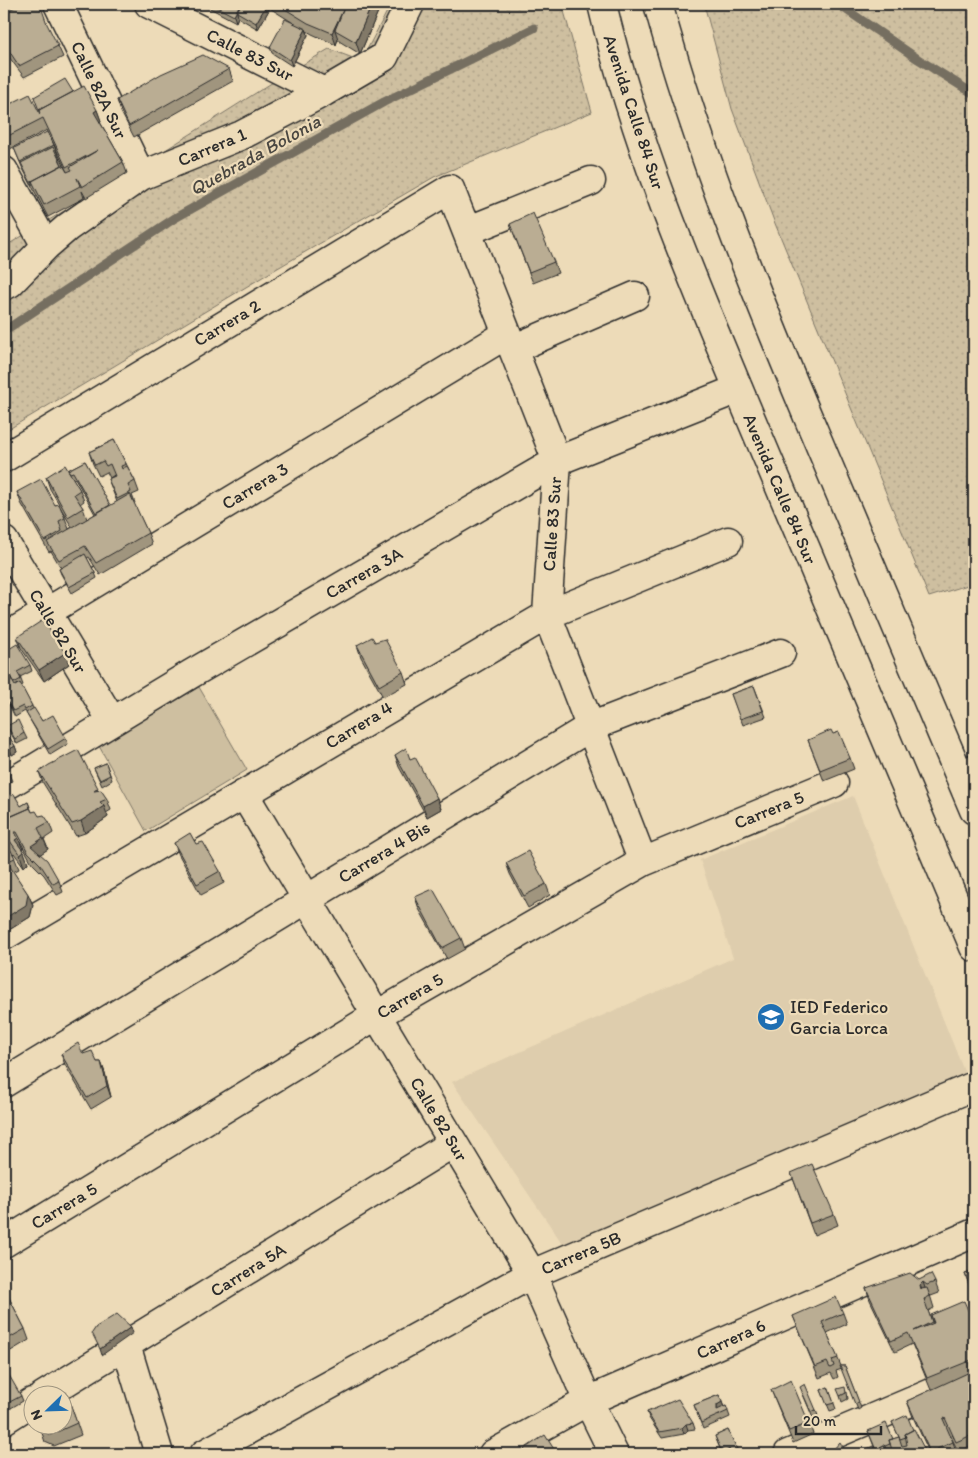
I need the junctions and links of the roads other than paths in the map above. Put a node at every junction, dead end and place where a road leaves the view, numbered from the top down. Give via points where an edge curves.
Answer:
1 (58, 4) edge
2 (149, 4) edge
3 (410, 4) edge
4 (658, 4) edge
5 (604, 14) edge
6 (324, 92) junction
7 (4, 171) edge
8 (141, 176) junction
9 (591, 181) dead end
10 (450, 188) joint
11 (467, 231) junction
12 (46, 246) junction
13 (4, 286) edge
14 (635, 296) dead end
15 (510, 341) junction
16 (738, 389) junction
17 (4, 458) edge
18 (556, 461) junction
19 (4, 541) edge
20 (728, 541) dead end
21 (46, 612) junction
22 (546, 614) junction
23 (4, 638) edge
24 (781, 653) dead end
25 (112, 721) junction
26 (590, 727) junction
27 (966, 765) edge
28 (834, 783) dead end
29 (4, 787) edge
30 (244, 794) junction
31 (974, 810) edge
32 (643, 862) junction
33 (307, 899) junction
34 (4, 936) edge
35 (974, 947) edge
36 (377, 1015) junction
37 (4, 1083) edge
38 (974, 1086) edge
39 (453, 1144) junction
40 (974, 1233) edge
41 (4, 1243) edge
42 (532, 1274) junction
43 (126, 1345) junction
44 (974, 1375) edge
45 (59, 1386) edge
46 (588, 1401) junction
47 (22, 1408) edge
48 (4, 1420) edge
49 (159, 1454) edge
50 (204, 1454) edge
51 (493, 1454) edge
52 (614, 1454) edge
53 (788, 1454) edge

1 - 8 main road, Calle 82A Sur
2 - 6 main road, Calle 83 Sur
3 - 6 main road, Carrera 1 via 384,57
4 - 27 main road via 689,112 745,264 787,366
5 - 16 main road, Avenida Calle 84 Sur via 620,74 663,202
6 - 8 main road, Carrera 1 via 242,135
7 - 12 main road
8 - 12 main road, Carrera 1
9 - 11 main road
10 - 11 main road, Calle 83 Sur
10 - 17 main road, Carrera 2
11 - 15 main road, Calle 83 Sur
12 - 13 main road, Carrera 1
14 - 15 main road, Carrera 3
15 - 18 main road, Calle 83 Sur
15 - 21 main road, Carrera 3
16 - 18 main road, Carrera 3A
16 - 35 main road, Avenida Calle 84 Sur
18 - 22 main road, Calle 83 Sur
18 - 25 main road, Carrera 3A
19 - 21 main road, Calle 82 Sur
20 - 22 main road, Carrera 4
21 - 23 main road, Carrera 3
21 - 25 main road, Calle 82 Sur
22 - 26 main road, Calle 83 Sur
22 - 30 main road, Carrera 4
24 - 26 main road, Carrera 4 Bis
25 - 29 main road, Carrera 3A
26 - 32 main road, Calle 83 Sur
26 - 33 main road, Carrera 4 Bis
27 - 31 main road
28 - 32 main road, Carrera 5
30 - 33 main road, Calle 82 Sur
30 - 34 main road, Carrera 4
32 - 36 main road, Carrera 5
33 - 36 main road, Calle 82 Sur
33 - 37 main road, Carrera 4 Bis
36 - 39 main road, Calle 82 Sur
36 - 41 main road, Carrera 5
38 - 42 main road, Carrera 5B
39 - 42 main road, Calle 82 Sur
39 - 43 main road, Carrera 5A
40 - 46 main road, Carrera 6
42 - 46 main road, Calle 82 Sur
42 - 50 main road, Carrera 5B
43 - 45 main road, Carrera 5A
43 - 49 main road
44 - 53 main road
46 - 51 main road, Carrera 6
46 - 52 main road, Calle 82 Sur
47 - 48 main road

